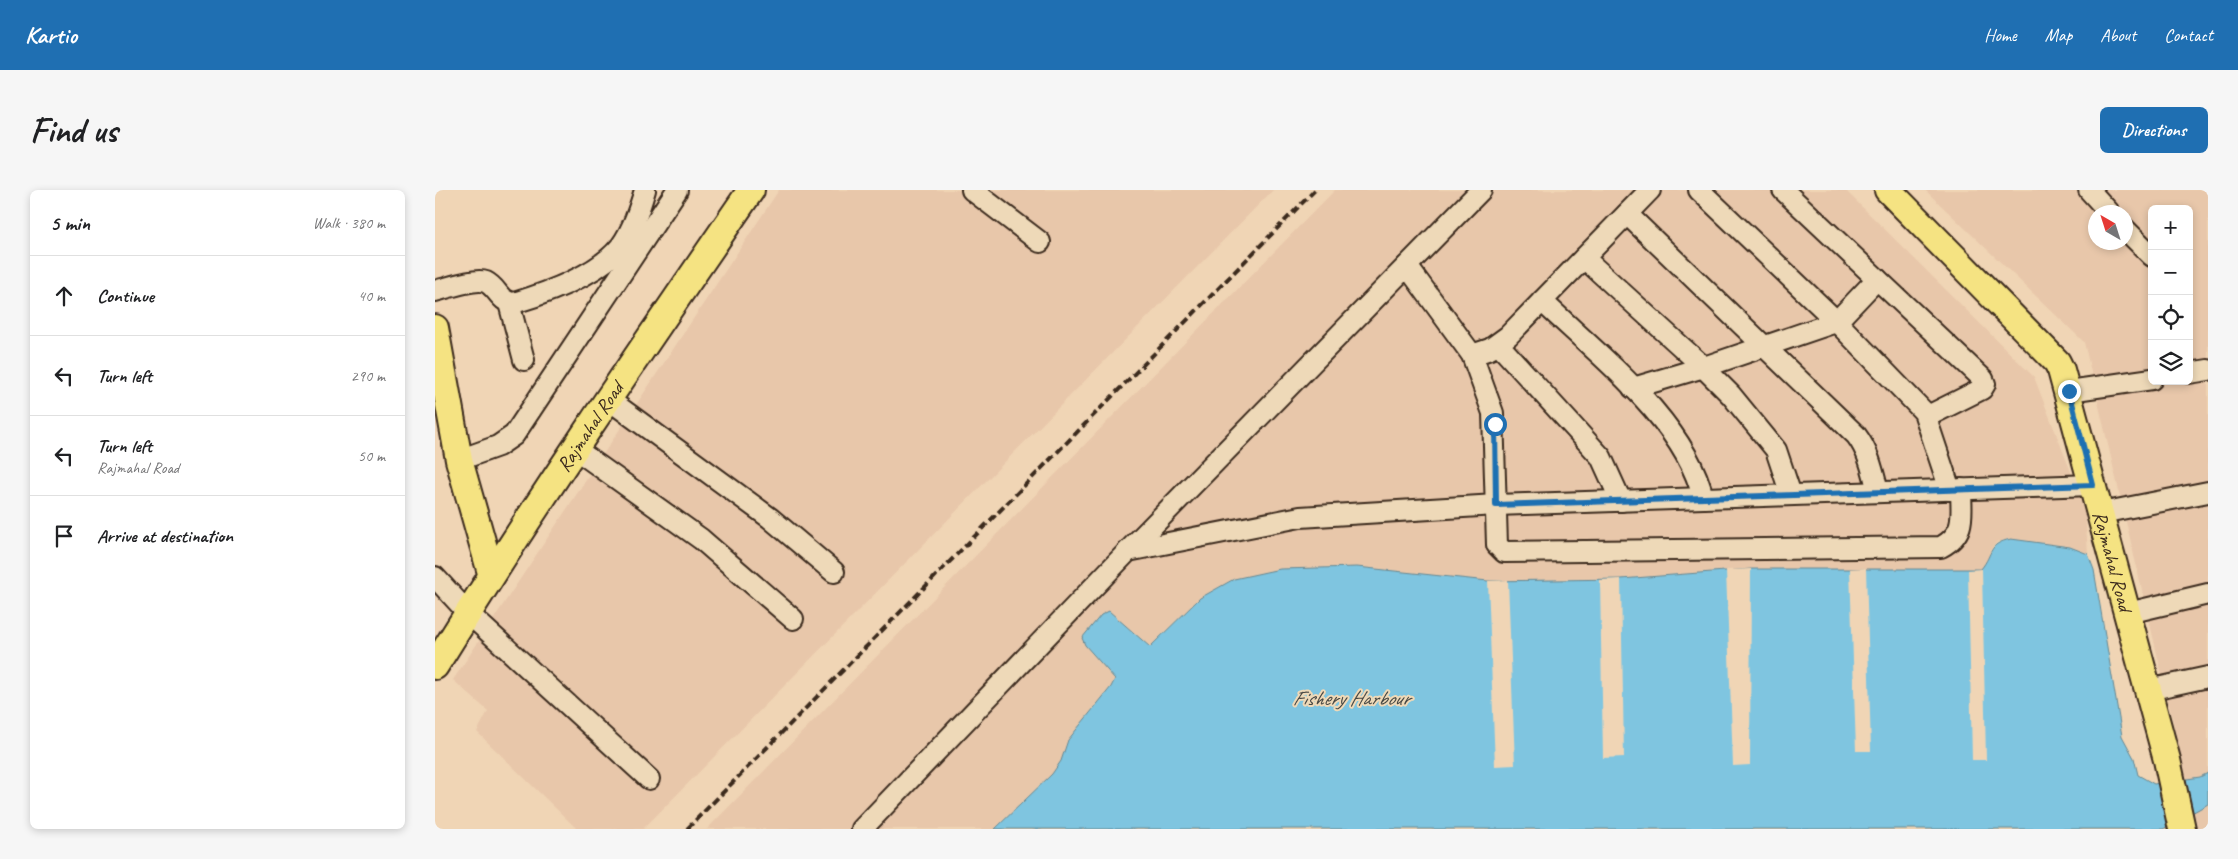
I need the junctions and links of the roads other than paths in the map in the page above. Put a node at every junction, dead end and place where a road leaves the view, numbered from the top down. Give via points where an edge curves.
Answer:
1 (645, 190) edge
2 (677, 190) edge
3 (751, 190) edge
4 (972, 190) edge
5 (1481, 190) edge
6 (1650, 190) edge
7 (1699, 190) edge
8 (1783, 190) edge
9 (1888, 190) edge
10 (2089, 190) edge
11 (2103, 205) edge
12 (1627, 214) junction
13 (2133, 237) edge
14 (1040, 242) dead end
15 (2148, 252) edge
16 (1584, 258) junction
17 (1407, 266) junction
18 (1877, 279) junction
19 (435, 291) edge
20 (1542, 301) junction
21 (509, 303) junction
22 (1836, 321) junction
23 (435, 328) edge
24 (1499, 344) junction
25 (1765, 346) junction
26 (1472, 355) junction
27 (524, 360) dead end
28 (1704, 367) junction
29 (2208, 370) edge
30 (2193, 372) edge
31 (2148, 378) edge
32 (1633, 388) junction
33 (2069, 391) junction
34 (607, 399) junction
35 (1927, 416) junction
36 (574, 448) junction
37 (459, 460) junction
38 (2093, 485) junction
39 (1955, 489) junction
40 (1878, 492) junction
41 (2208, 492) edge
42 (1791, 495) junction
43 (1703, 498) junction
44 (1621, 501) junction
45 (1496, 505) junction
46 (2101, 513) junction
47 (1128, 551) junction
48 (834, 572) dead end
49 (491, 573) junction
50 (435, 577) edge
51 (2208, 594) edge
52 (468, 613) junction
53 (2128, 613) junction
54 (793, 619) dead end
55 (435, 666) edge
56 (2208, 677) edge
57 (2149, 690) junction
58 (649, 779) dead end
59 (862, 829) edge
60 (2182, 829) edge

1 - 21 street via 632,228 612,256 578,277
2 - 37 street via 515,435 498,446
3 - 34 main road, Rajmahal Road
4 - 14 street
5 - 17 street
6 - 12 street
7 - 22 street
8 - 18 street
9 - 33 main road, Rajmahal Road via 2057,362
10 - 11 street
12 - 16 street
12 - 25 street
13 - 15 street
16 - 20 street
16 - 28 street
17 - 26 street
17 - 47 street
18 - 22 street
18 - 35 street via 1985,384 1982,389
19 - 21 street via 485,282
20 - 24 street
20 - 32 street
21 - 27 street
22 - 25 street
22 - 35 street
23 - 37 main road
24 - 26 street
24 - 44 street via 1601,457
25 - 28 street
25 - 40 street via 1863,445
26 - 45 street via 1494,419
28 - 32 street
28 - 42 street via 1769,439 1782,462
29 - 30 street
31 - 33 street
32 - 43 street via 1685,451 1699,478
33 - 38 main road, Rajmahal Road
34 - 36 main road, Rajmahal Road
34 - 48 street via 763,513
35 - 39 street
36 - 49 main road, Rajmahal Road
36 - 54 street via 701,539
37 - 49 main road
38 - 39 street
38 - 46 main road, Rajmahal Road
39 - 40 street
39 - 45 street via 1961,527 1955,537 1941,547 1504,552 1497,545
40 - 42 street
41 - 46 street
42 - 43 street
43 - 44 street
44 - 45 street
45 - 47 street via 1301,517
46 - 53 main road, Rajmahal Road
47 - 59 street
49 - 52 main road, Rajmahal Road
50 - 52 street
51 - 53 street
52 - 55 main road, Rajmahal Road
52 - 58 street
53 - 57 main road, Rajmahal Road
56 - 57 street
57 - 60 main road, Rajmahal Road

